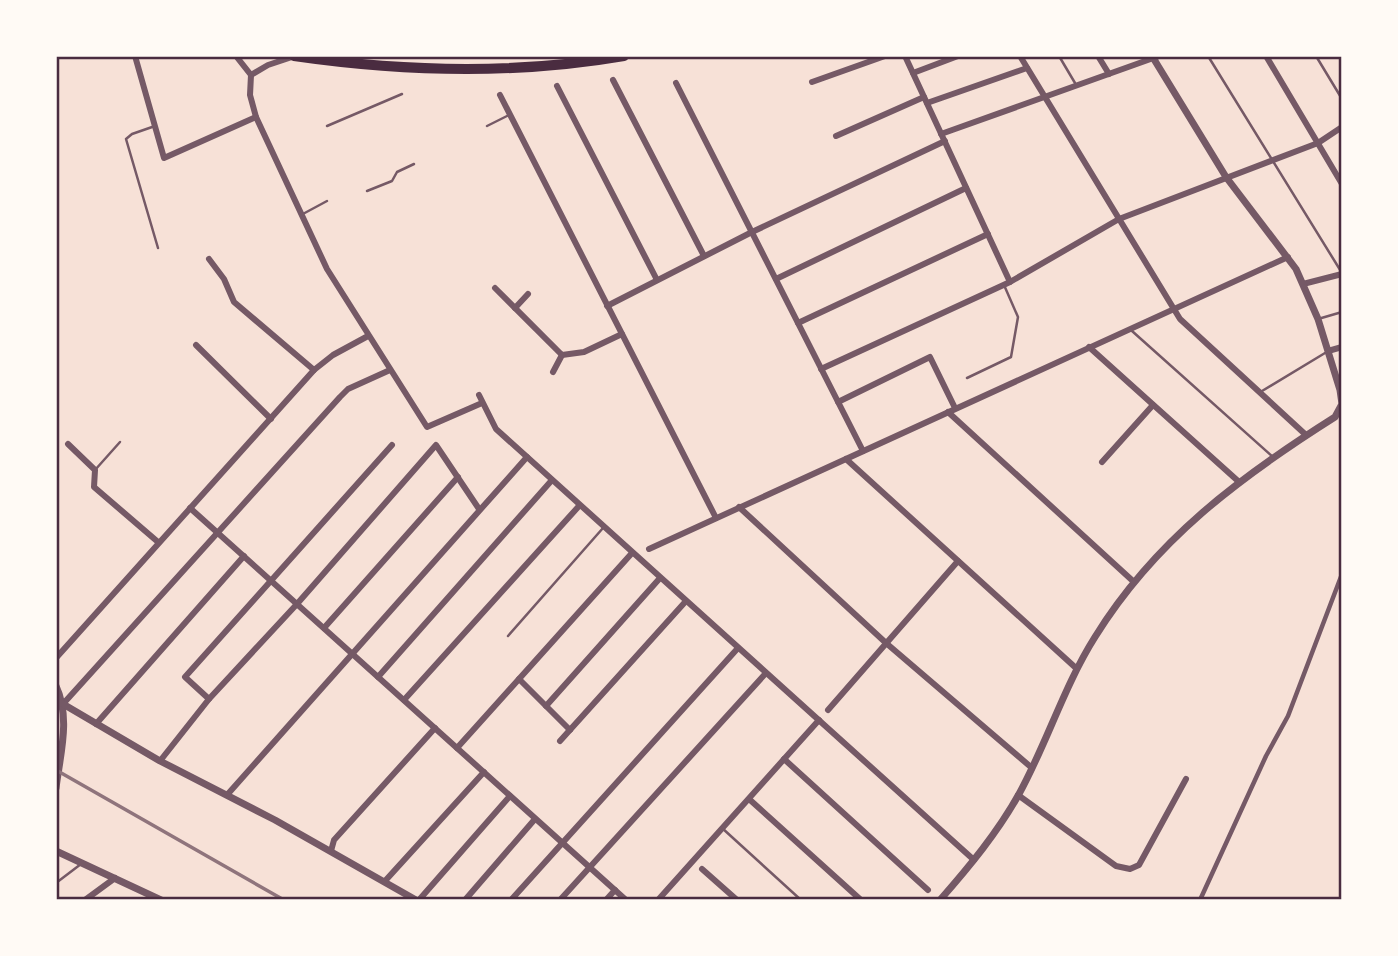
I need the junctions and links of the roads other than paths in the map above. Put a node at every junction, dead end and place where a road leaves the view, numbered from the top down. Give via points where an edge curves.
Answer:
1 (135, 56) edge
2 (236, 56) edge
3 (294, 56) edge
4 (624, 56) edge
5 (886, 56) edge
6 (905, 56) edge
7 (958, 56) edge
8 (1020, 56) edge
9 (1059, 56) edge
10 (1098, 56) edge
11 (1208, 56) edge
12 (1266, 56) edge
13 (1316, 56) edge
14 (1155, 57) edge
15 (1027, 68) junction
16 (913, 73) junction
17 (1109, 74) junction
18 (251, 75) junction
19 (613, 80) dead end
20 (812, 82) dead end
21 (676, 83) dead end
22 (557, 86) dead end
23 (1077, 86) junction
24 (402, 94) dead end
25 (500, 95) dead end
26 (1045, 97) junction
27 (1342, 99) edge
28 (926, 100) junction
29 (510, 115) junction
30 (256, 117) junction
31 (155, 126) junction
32 (327, 126) dead end
33 (487, 126) dead end
34 (1342, 127) edge
35 (941, 134) junction
36 (836, 136) dead end
37 (945, 141) junction
38 (1318, 143) junction
39 (1273, 161) junction
40 (414, 164) dead end
41 (1226, 177) junction
42 (1342, 184) edge
43 (966, 188) junction
44 (367, 191) dead end
45 (327, 201) dead end
46 (301, 215) junction
47 (1119, 219) junction
48 (751, 232) junction
49 (988, 234) junction
50 (159, 248) dead end
51 (704, 256) junction
52 (1288, 257) junction
53 (209, 259) dead end
54 (1342, 274) edge
55 (776, 279) junction
56 (657, 280) junction
57 (1007, 284) junction
58 (1303, 284) junction
59 (495, 288) dead end
60 (528, 294) dead end
61 (607, 306) junction
62 (515, 308) junction
63 (1174, 309) junction
64 (1342, 312) edge
65 (1318, 319) junction
66 (798, 323) junction
67 (1130, 329) junction
68 (622, 334) junction
69 (369, 336) junction
70 (195, 345) dead end
71 (1090, 347) junction
72 (1342, 347) edge
73 (1328, 351) junction
74 (562, 355) junction
75 (821, 369) junction
76 (314, 370) junction
77 (390, 370) junction
78 (553, 372) dead end
79 (967, 378) dead end
80 (1341, 390) edge
81 (1259, 392) junction
82 (479, 395) dead end
83 (838, 402) junction
84 (482, 404) junction
85 (1153, 405) junction
86 (951, 410) junction
87 (271, 419) junction
88 (1306, 435) junction
89 (120, 442) dead end
90 (68, 444) dead end
91 (392, 445) dead end
92 (863, 451) junction
93 (527, 457) junction
94 (1273, 457) junction
95 (846, 459) junction
96 (1101, 462) dead end
97 (95, 470) junction
98 (458, 477) junction
99 (552, 480) junction
100 (1238, 481) junction
101 (579, 506) junction
102 (739, 507) junction
103 (190, 508) junction
104 (479, 509) junction
105 (716, 518) junction
106 (604, 528) junction
107 (218, 533) junction
108 (159, 542) junction
109 (649, 549) dead end
110 (632, 553) junction
111 (244, 556) junction
112 (958, 561) junction
113 (1342, 574) edge
114 (660, 578) junction
115 (270, 580) junction
116 (1134, 582) junction
117 (686, 601) junction
118 (297, 604) junction
119 (324, 628) junction
120 (508, 636) dead end
121 (886, 643) junction
122 (738, 648) junction
123 (352, 653) junction
124 (56, 658) edge
125 (1077, 669) junction
126 (765, 673) junction
127 (378, 677) junction
128 (519, 679) junction
129 (56, 686) edge
130 (209, 699) junction
131 (404, 700) junction
132 (63, 704) junction
133 (546, 706) junction
134 (828, 710) dead end
135 (819, 720) junction
136 (96, 724) junction
137 (435, 728) junction
138 (570, 730) junction
139 (560, 741) dead end
140 (457, 748) junction
141 (784, 759) junction
142 (160, 761) junction
143 (1032, 768) junction
144 (484, 772) junction
145 (1186, 779) dead end
146 (56, 788) edge
147 (226, 795) junction
148 (510, 796) junction
149 (1018, 796) junction
150 (748, 799) junction
151 (536, 818) junction
152 (722, 828) junction
153 (562, 842) junction
154 (56, 851) edge
155 (331, 851) junction
156 (974, 860) junction
157 (82, 863) junction
158 (589, 867) junction
159 (702, 869) dead end
160 (115, 878) junction
161 (385, 881) junction
162 (56, 883) edge
163 (615, 890) junction
164 (928, 890) dead end
165 (154, 899) edge
166 (85, 900) edge
167 (417, 900) edge
168 (465, 900) edge
169 (511, 900) edge
170 (560, 900) edge
171 (606, 900) edge
172 (626, 900) edge
173 (658, 900) edge
174 (737, 900) edge
175 (801, 900) edge
176 (861, 900) edge
177 (940, 900) edge
178 (1200, 900) edge

1 - 31 street
2 - 18 street
3 - 4 highway via 406,69 479,70
3 - 18 street
5 - 20 street
6 - 16 street
7 - 16 street
8 - 15 street
9 - 23 lane
10 - 17 street
11 - 39 lane
12 - 38 street
13 - 27 lane
14 - 17 street
14 - 41 street
15 - 26 street
15 - 28 street
16 - 28 street
17 - 23 street
18 - 30 street
19 - 51 street
21 - 48 street
22 - 56 street
23 - 26 street
24 - 32 lane
25 - 29 street
26 - 35 street
26 - 47 street
28 - 35 street
28 - 36 street
29 - 33 lane
29 - 61 street
30 - 31 street via 164,158
30 - 46 street
31 - 50 lane via 125,139
34 - 38 street
35 - 37 street
37 - 43 street
37 - 48 street
38 - 39 street
38 - 42 street
39 - 41 street
39 - 54 lane
40 - 44 lane via 397,172 392,181
41 - 47 street
41 - 52 street
43 - 49 street
43 - 55 street
45 - 46 lane
46 - 69 street via 327,269
47 - 57 street
47 - 63 street
48 - 51 street
48 - 55 street
49 - 57 street
49 - 66 street
51 - 56 street
52 - 58 street
52 - 63 street
53 - 76 street via 234,302
54 - 58 street
55 - 66 street
56 - 61 street
57 - 75 street
57 - 79 lane via 1018,317 1011,357
58 - 65 street
59 - 62 street
60 - 62 street
61 - 68 street
62 - 74 street
63 - 67 street
63 - 81 street
64 - 65 lane
65 - 73 street
66 - 75 street
67 - 71 street
67 - 94 lane
68 - 74 street via 584,352
68 - 105 street
69 - 76 street
69 - 77 street
70 - 87 street
71 - 85 street
71 - 86 street
72 - 73 street
73 - 80 street
73 - 81 lane
74 - 78 street
75 - 83 street
76 - 87 street
77 - 84 street via 427,426
77 - 107 street via 348,389
80 - 88 street via 1342,404 1335,417
81 - 88 street
82 - 84 street
83 - 86 street via 930,357
83 - 92 street
84 - 93 street via 496,429
85 - 96 street
85 - 100 street
86 - 92 street
86 - 116 street
87 - 103 street
88 - 94 street
89 - 97 lane
90 - 97 street
91 - 115 street
92 - 95 street
93 - 99 street
93 - 104 street
94 - 100 street
95 - 102 street
95 - 112 street
97 - 108 street via 94,488
98 - 104 street
98 - 118 street via 436,444
98 - 119 street
99 - 101 street
99 - 127 street
100 - 116 street via 1172,540
101 - 106 street
101 - 131 street
102 - 105 street
102 - 121 street
103 - 107 street
103 - 108 street
104 - 123 street
105 - 109 street
106 - 110 street
106 - 120 lane
107 - 111 street
107 - 132 street
108 - 124 street
110 - 114 street
110 - 128 street
111 - 115 street
111 - 136 street
112 - 121 street
112 - 125 street
113 - 178 street via 1288,716
114 - 117 street
114 - 133 street
115 - 118 street
115 - 130 street via 185,677
116 - 125 street
117 - 122 street
117 - 138 street
118 - 119 street
118 - 130 street
119 - 123 street
121 - 134 street
121 - 143 street
122 - 126 street
122 - 153 street
123 - 127 street
123 - 147 street
125 - 143 street
126 - 135 street
126 - 158 street
127 - 131 street
128 - 133 street
128 - 140 street
129 - 132 street
130 - 142 street
131 - 137 street
132 - 136 street
132 - 146 street
133 - 138 street
135 - 141 street
135 - 156 street
136 - 142 street
137 - 140 street
137 - 155 street via 334,840
138 - 139 street
140 - 144 street
141 - 150 street
141 - 164 street
142 - 147 street
143 - 149 street
144 - 148 street
144 - 161 street
145 - 149 street via 1139,865 1130,869 1116,866
147 - 155 street
148 - 151 street
148 - 167 street
149 - 156 street
150 - 152 street
150 - 176 street
151 - 153 street
151 - 168 street
152 - 173 street
152 - 175 lane
153 - 158 street
153 - 169 street
154 - 157 street
155 - 161 street
156 - 177 street
157 - 160 street
157 - 162 lane
158 - 163 street
158 - 170 street
159 - 174 street
160 - 165 street
160 - 166 street
161 - 167 street
163 - 171 street
163 - 172 street

